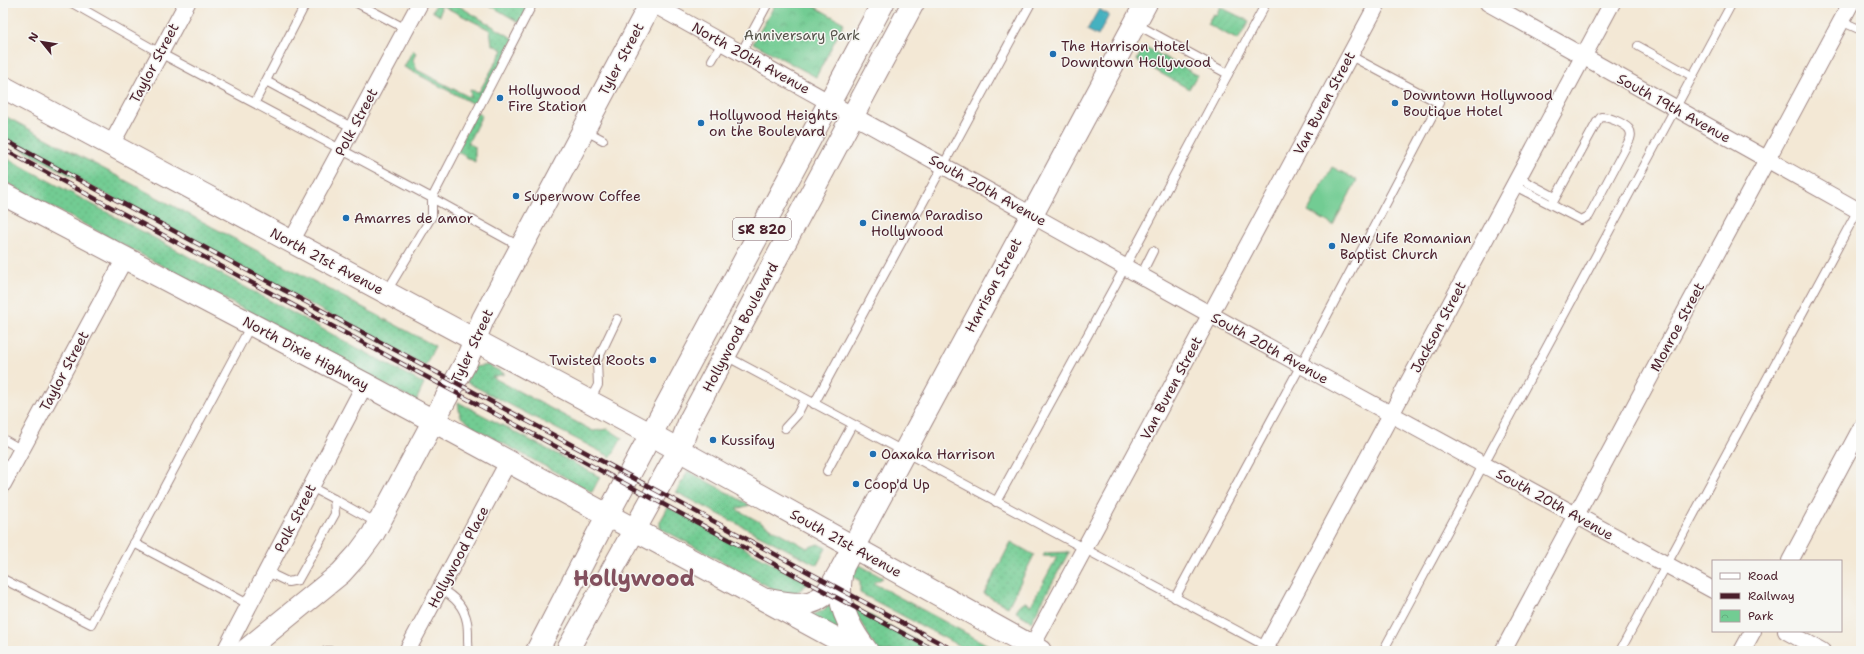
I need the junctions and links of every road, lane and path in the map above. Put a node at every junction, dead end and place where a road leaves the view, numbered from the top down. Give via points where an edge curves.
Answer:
1 (72, 3) edge
2 (187, 3) edge
3 (306, 3) edge
4 (357, 3) edge
5 (420, 3) edge
6 (533, 3) edge
7 (651, 3) edge
8 (768, 3) edge
9 (883, 3) edge
10 (913, 3) edge
11 (1031, 3) edge
12 (1146, 3) edge
13 (1266, 3) edge
14 (1378, 3) edge
15 (1612, 3) edge
16 (1732, 3) edge
17 (1851, 3) edge
18 (1493, 4) edge
19 (1842, 21) junction
20 (1135, 24) junction
21 (406, 29) junction
22 (1861, 30) edge
23 (722, 43) junction
24 (1638, 46) dead end
25 (160, 53) junction
26 (741, 53) junction
27 (1349, 55) junction
28 (1583, 56) junction
29 (712, 60) dead end
30 (1228, 74) junction
31 (1692, 76) junction
32 (266, 81) junction
33 (3, 87) edge
34 (255, 102) junction
35 (830, 102) junction
36 (1675, 108) junction
37 (852, 115) junction
38 (353, 128) junction
39 (583, 129) junction
40 (603, 140) dead end
41 (111, 145) junction
42 (341, 149) junction
43 (1767, 161) junction
44 (943, 165) junction
45 (1515, 181) junction
46 (3, 194) edge
47 (432, 198) junction
48 (1554, 201) junction
49 (1860, 209) edge
50 (1032, 214) junction
51 (291, 242) junction
52 (522, 247) junction
53 (1153, 251) dead end
54 (125, 258) junction
55 (1126, 266) junction
56 (1141, 275) junction
57 (386, 292) junction
58 (1210, 314) junction
59 (617, 319) dead end
60 (251, 324) junction
61 (474, 340) junction
62 (725, 356) junction
63 (1301, 365) junction
64 (365, 384) junction
65 (805, 399) junction
66 (590, 401) junction
67 (814, 404) junction
68 (1391, 415) junction
69 (433, 422) junction
70 (852, 425) junction
71 (785, 428) dead end
72 (1861, 428) edge
73 (652, 435) junction
74 (3, 439) edge
75 (22, 450) junction
76 (679, 450) junction
77 (904, 453) junction
78 (508, 462) junction
79 (1484, 465) junction
80 (827, 471) dead end
81 (3, 484) edge
82 (311, 487) junction
83 (334, 499) junction
84 (996, 502) junction
85 (1575, 515) junction
86 (379, 524) junction
87 (622, 524) junction
88 (134, 543) junction
89 (853, 548) junction
90 (1084, 550) junction
91 (1791, 560) edge
92 (1668, 564) junction
93 (842, 568) junction
94 (267, 572) junction
95 (3, 579) edge
96 (440, 589) junction
97 (1712, 589) edge
98 (760, 598) junction
99 (1175, 598) junction
100 (250, 605) junction
101 (1752, 632) edge
102 (1788, 632) edge
103 (1034, 649) edge
104 (1268, 649) edge
105 (226, 651) edge
106 (245, 651) edge
107 (326, 651) edge
108 (330, 651) edge
109 (407, 651) edge
110 (469, 651) edge
111 (538, 651) edge
112 (567, 651) edge
113 (859, 651) edge
114 (867, 651) edge
115 (1383, 651) edge
116 (1503, 651) edge
117 (1620, 651) edge
118 (1742, 651) edge
119 (1822, 651) edge

1 - 25 lane
2 - 25 street, Taylor Street
3 - 32 lane
4 - 21 lane
5 - 21 street, Polk Street
6 - 47 lane
7 - 23 street, North 20th Avenue
7 - 39 main road, Tyler Street
8 - 26 lane
9 - 35 main road, Hollywood Boulevard / SR 820
10 - 37 main road, Hollywood Boulevard / SR 820
11 - 44 lane
12 - 20 main road, Harrison Street
13 - 30 lane
14 - 27 street, Van Buren Street
15 - 28 street, Jackson Street
16 - 31 lane
17 - 19 street, Monroe Street
18 - 28 street, South 19th Avenue
19 - 22 lane
19 - 43 street, Monroe Street
20 - 30 lane
20 - 50 main road, Harrison Street
21 - 38 street, Polk Street
23 - 26 street, North 20th Avenue
23 - 29 lane
24 - 31 lane
25 - 34 lane
25 - 41 street, Taylor Street
26 - 35 street, North 20th Avenue
27 - 58 street, Van Buren Street
27 - 63 lane via 1439,103
28 - 36 street, South 19th Avenue
28 - 45 street, Jackson Street
30 - 55 lane
31 - 36 lane
32 - 34 lane
32 - 38 lane
33 - 41 main road, North 21st Avenue
34 - 42 lane
35 - 37 street, South 20th Avenue
35 - 73 main road, Hollywood Boulevard / SR 820
36 - 43 street, South 19th Avenue
36 - 79 lane
37 - 44 street, South 20th Avenue
37 - 62 main road, Hollywood Boulevard / SR 820
38 - 42 street, Polk Street
39 - 40 lane
39 - 52 main road, Tyler Street
41 - 51 main road, North 21st Avenue
42 - 47 lane
42 - 51 street, Polk Street
43 - 49 street, South 19th Avenue
43 - 85 street, Monroe Street
44 - 50 street, South 20th Avenue
44 - 67 lane
45 - 48 lane
45 - 68 street, Jackson Street
46 - 54 main road, North Dixie Highway
47 - 52 lane
47 - 57 lane via 432,216
48 - 48 lane via 1581,220 1589,216 1630,139 1629,129 1601,116
49 - 92 lane
50 - 55 street, South 20th Avenue
50 - 77 main road, Harrison Street
51 - 57 main road, North 21st Avenue
52 - 61 main road, Tyler Street
53 - 56 lane
54 - 60 main road, North Dixie Highway
54 - 75 street, Taylor Street
55 - 56 street, South 20th Avenue
55 - 84 lane
56 - 58 street, South 20th Avenue
57 - 61 main road, North 21st Avenue
58 - 63 street, South 20th Avenue
58 - 90 street, Van Buren Street
59 - 66 lane via 597,361 598,385
60 - 64 main road, North Dixie Highway
60 - 88 lane
61 - 66 main road, North 21st Avenue
61 - 69 main road, Tyler Street via 466,362
62 - 65 lane
62 - 76 main road, Hollywood Boulevard / SR 820 via 690,420
63 - 68 street, South 20th Avenue
63 - 99 lane
64 - 69 main road, North Dixie Highway
64 - 82 street, Polk Street
65 - 67 lane
65 - 71 lane via 797,415
66 - 73 main road, North 21st Avenue
67 - 70 lane
68 - 79 street, South 20th Avenue
68 - 104 street, Jackson Street
69 - 78 main road, North Dixie Highway
69 - 86 main road, Tyler Street
70 - 77 lane
70 - 80 lane
72 - 91 street
73 - 76 main road, South 21st Avenue
73 - 87 main road, Hollywood Boulevard / SR 820
74 - 75 lane
75 - 81 street, Taylor Street
76 - 87 main road, Hollywood Boulevard / SR 820
76 - 89 main road, South 21st Avenue
77 - 84 lane
77 - 89 main road, Harrison Street
78 - 87 main road, North Dixie Highway
78 - 96 street, Hollywood Place
79 - 85 street, South 20th Avenue
79 - 115 lane
82 - 83 lane
82 - 94 street, Polk Street
83 - 86 lane
83 - 94 lane via 335,514 298,580 288,582
84 - 90 lane
85 - 92 street, South 20th Avenue
85 - 116 street, Monroe Street
86 - 106 main road, Tyler Street via 360,553 341,573
87 - 98 main road, North Dixie Highway
87 - 111 main road, Hollywood Boulevard / SR 820
87 - 112 main road, Hollywood Boulevard / SR 820
88 - 95 lane via 91,624
88 - 100 lane
89 - 93 main road, Harrison Street
89 - 103 main road, South 21st Avenue
90 - 99 lane
90 - 103 street, Van Buren Street
92 - 97 street, South 20th Avenue
92 - 117 lane
93 - 98 main road, Harrison Street via 826,592 815,600 799,605
93 - 114 main road, Harrison Street via 840,589 843,606 855,637
94 - 100 street, Polk Street
96 - 109 street, Hollywood Place
96 - 110 lane via 454,596 461,608 467,622
98 - 113 main road, North Dixie Highway
99 - 104 lane
100 - 105 street, Polk Street
101 - 118 street
102 - 119 street
107 - 108 lane

